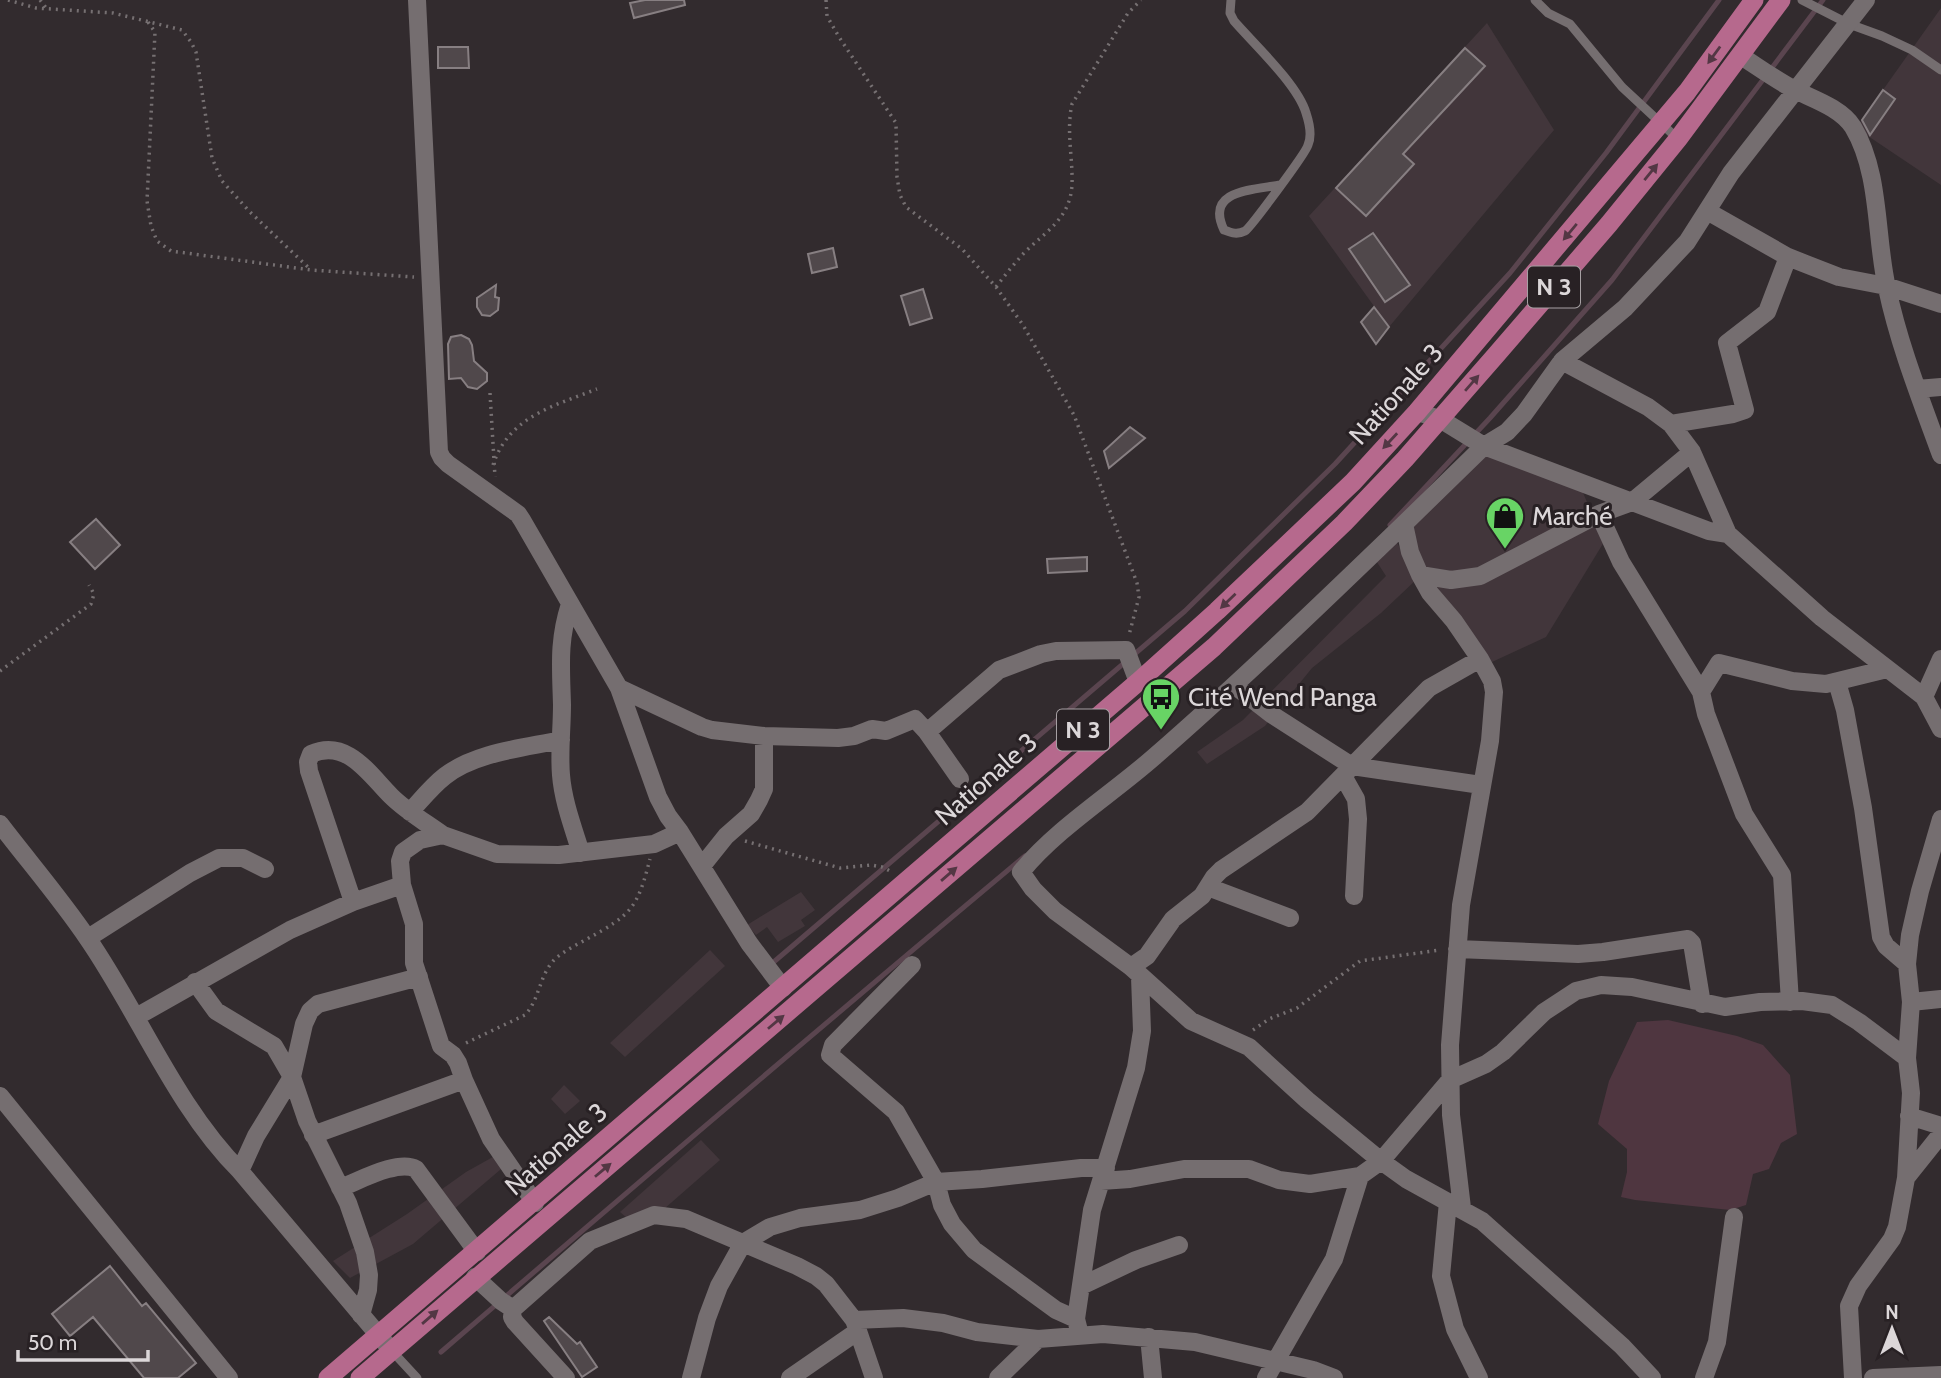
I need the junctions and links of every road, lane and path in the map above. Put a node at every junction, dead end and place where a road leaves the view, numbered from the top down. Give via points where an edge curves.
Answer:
1 (8, 0) edge
2 (40, 0) edge
3 (417, 0) edge
4 (826, 0) edge
5 (1141, 0) edge
6 (1231, 0) edge
7 (1535, 0) edge
8 (1754, 0) edge
9 (1781, 0) edge
10 (1802, 0) edge
11 (1866, 0) edge
12 (47, 9) junction
13 (148, 22) junction
14 (1849, 24) junction
15 (1741, 55) junction
16 (1941, 70) edge
17 (1795, 90) junction
18 (1660, 123) junction
19 (1678, 139) junction
20 (1280, 185) junction
21 (1707, 211) junction
22 (1788, 257) junction
23 (311, 270) junction
24 (432, 278) junction
25 (996, 286) junction
26 (1886, 286) junction
27 (1941, 304) edge
28 (1562, 361) junction
29 (1941, 387) edge
30 (597, 389) dead end
31 (1917, 389) junction
32 (490, 393) dead end
33 (1417, 412) junction
34 (1440, 419) junction
35 (1671, 424) junction
36 (1484, 446) junction
37 (1692, 452) junction
38 (1941, 455) edge
39 (493, 465) junction
40 (496, 482) dead end
41 (1632, 502) junction
42 (1599, 514) junction
43 (1404, 524) junction
44 (1728, 534) junction
45 (1420, 575) junction
46 (89, 585) dead end
47 (570, 604) junction
48 (1126, 650) junction
49 (1480, 659) junction
50 (1887, 668) junction
51 (1939, 669) edge
52 (0, 671) edge
53 (1138, 682) junction
54 (1837, 682) junction
55 (1235, 686) junction
56 (619, 688) junction
57 (1701, 692) junction
58 (1924, 697) junction
59 (1941, 729) edge
60 (927, 732) junction
61 (764, 736) junction
62 (561, 740) junction
63 (1348, 771) junction
64 (960, 779) dead end
65 (1481, 785) junction
66 (410, 812) junction
67 (1941, 819) edge
68 (0, 824) edge
69 (680, 832) junction
70 (443, 835) junction
71 (726, 836) junction
72 (654, 844) junction
73 (581, 853) junction
74 (702, 866) junction
75 (265, 869) dead end
76 (908, 882) junction
77 (402, 885) junction
78 (1208, 887) junction
79 (1354, 896) dead end
80 (353, 902) junction
81 (1290, 918) dead end
82 (88, 938) junction
83 (1457, 949) junction
84 (1907, 964) junction
85 (912, 965) dead end
86 (1135, 972) junction
87 (419, 977) junction
88 (195, 982) junction
89 (783, 988) junction
90 (1941, 999) edge
91 (1790, 1002) junction
92 (1910, 1002) junction
93 (1702, 1004) junction
94 (136, 1017) junction
95 (1236, 1041) junction
96 (448, 1052) junction
97 (1908, 1058) junction
98 (292, 1077) junction
99 (464, 1080) junction
100 (1450, 1080) junction
101 (0, 1096) edge
102 (1909, 1116) junction
103 (1941, 1126) edge
104 (1941, 1133) edge
105 (313, 1135) junction
106 (1381, 1161) junction
107 (240, 1171) junction
108 (1103, 1175) junction
109 (1360, 1176) junction
110 (1906, 1178) junction
111 (936, 1182) junction
112 (340, 1188) junction
113 (534, 1203) junction
114 (1455, 1205) junction
115 (1734, 1217) dead end
116 (743, 1243) junction
117 (1179, 1245) dead end
118 (477, 1252) junction
119 (475, 1277) junction
120 (1081, 1286) junction
121 (513, 1309) junction
122 (361, 1315) junction
123 (856, 1326) junction
124 (1078, 1327) junction
125 (1149, 1337) junction
126 (1038, 1339) junction
127 (386, 1343) junction
128 (1274, 1360) junction
129 (1941, 1375) edge
130 (229, 1378) edge
131 (328, 1378) edge
132 (360, 1378) edge
133 (417, 1378) edge
134 (566, 1378) edge
135 (691, 1378) edge
136 (790, 1378) edge
137 (874, 1378) edge
138 (998, 1378) edge
139 (1153, 1378) edge
140 (1266, 1378) edge
141 (1334, 1378) edge
142 (1479, 1378) edge
143 (1652, 1378) edge
144 (1704, 1378) edge
145 (1853, 1378) edge
146 (1873, 1378) edge

1 - 12 path
2 - 12 path
3 - 24 street
4 - 25 path via 827,16 896,123 897,177 906,207 951,239
5 - 25 path via 1128,13 1072,104 1072,187 1067,209
6 - 20 lane via 1234,21 1290,85 1306,111 1309,145
7 - 18 lane via 1570,24 1622,87
8 -> 18 main road, Nationale 3 / N 3
9 - 15 main road, Nationale 3 / N 3
10 - 14 lane
11 - 14 street
12 - 13 path via 113,13
13 - 23 path via 181,30 191,41 212,158 222,181
13 - 23 path via 155,32 147,201 157,242 184,254
14 - 16 lane via 1912,50
14 - 17 street
15 - 17 street
15 - 19 main road, Nationale 3 / N 3
17 - 21 street
17 - 26 street via 1814,97 1852,127 1870,175
18 - 19 lane
18 -> 33 main road, Nationale 3 / N 3
34 -> 19 main road, Nationale 3 / N 3
20 - 20 lane via 1246,231 1234,234 1224,230 1219,218 1223,201 1234,193
21 - 22 street
21 - 28 street via 1687,242 1625,308
22 - 26 street via 1839,276
22 - 35 street via 1767,312 1727,343 1745,410
23 - 24 path
24 - 47 street via 437,433 442,458 518,514
25 - 48 path via 1074,415 1137,583 1139,597
26 - 27 street
26 - 31 street
28 - 35 street
28 - 36 street via 1524,414
29 - 31 street
30 - 39 path via 522,422 499,447
31 - 38 street
32 - 39 path
33 - 34 street
33 -> 53 main road, Nationale 3 / N 3 via 1353,482
34 - 36 street
119 -> 34 main road, Nationale 3 / N 3 via 1214,647 1344,523
35 - 37 street
36 - 41 street
36 - 43 street
37 - 41 street
37 - 44 street
39 - 40 path
41 - 42 street
41 - 44 street
42 - 45 street via 1480,576 1451,580
42 - 57 street via 1621,562
43 - 45 street
43 - 55 street
44 - 50 street via 1822,618
45 - 49 street
46 - 52 path via 94,594 91,604
47 - 56 street
47 - 62 street via 560,650
48 - 53 street
48 - 60 street via 1056,651 999,670
49 - 63 street via 1429,688
49 - 65 street via 1494,692
50 - 54 street
50 - 58 street
51 - 58 street
53 - 76 main road, Nationale 3 / N 3
54 - 57 street via 1792,681 1719,663
54 - 84 street via 1863,808 1881,937
55 - 63 street
55 - 86 street via 1036,854 1021,872 1055,911
56 - 61 street via 702,727
56 - 69 street via 658,797
57 - 91 street via 1744,814 1782,875
58 - 59 street
60 - 61 street via 914,719 854,737
60 - 64 street
61 - 71 street via 764,789 751,814
62 - 66 street via 464,764 445,775
62 - 73 street via 564,796
63 - 65 street
63 - 78 street via 1307,812 1230,863
63 - 79 street via 1358,819
65 - 83 street
66 - 70 street
66 - 80 street via 351,756 320,750 311,754 309,771
67 - 84 street via 1917,902
68 - 82 street
69 - 72 street
69 - 74 street
70 - 73 street via 498,853
70 - 77 street via 420,840 403,852
71 - 74 street
71 - 76 path via 840,868 883,867
72 - 73 street
72 - 96 path via 633,908 555,959 525,1015
74 - 89 street
75 - 82 street via 243,858 219,858
76 - 89 main road, Nationale 3 / N 3
77 - 80 street
77 - 87 street via 414,923 413,951
78 - 81 street
78 - 86 street via 1172,919
80 - 88 street
82 - 94 street
83 - 93 street via 1578,954 1688,939
83 - 95 path via 1360,961 1297,1008 1269,1019
83 - 100 street
84 - 92 street
85 - 111 street via 833,1045 830,1055 896,1112
86 - 95 street via 1191,1021
86 - 108 street via 1142,1031 1136,1068
87 - 96 street via 441,1046
87 - 98 street via 318,1004 304,1024
88 - 94 street
88 - 98 street via 216,1011 274,1046
89 - 113 main road, Nationale 3 / N 3
90 - 92 street
91 - 93 street
91 - 97 street via 1832,1005
92 - 97 street
93 - 100 street via 1632,987 1580,989 1544,1012 1494,1058
94 - 107 street via 195,1117
95 - 106 street via 1249,1047
96 - 99 street
97 - 102 street
98 - 105 street
98 - 107 street
99 - 105 street
99 - 113 street via 491,1139
100 - 106 street
100 - 114 street
101 - 130 street
102 - 103 street
102 - 110 street
104 - 110 street
105 - 112 street
106 - 109 street
106 - 114 street
107 - 122 street
108 - 109 street via 1130,1179 1184,1169 1249,1169 1279,1181 1310,1184
108 - 111 street via 1081,1168
108 - 120 street via 1087,1231
109 - 128 street via 1335,1259
110 - 145 street via 1892,1239 1849,1306
111 - 116 street via 860,1210 770,1227
111 - 124 street via 952,1224 974,1250
112 - 118 street via 397,1166 411,1166
112 - 122 street via 368,1264 368,1290
113 - 118 main road, Nationale 3 / N 3
114 - 142 street via 1443,1282 1455,1329
114 - 143 street via 1514,1248
115 - 144 street via 1717,1342
116 - 121 street via 686,1219 654,1215 590,1241
116 - 123 street via 816,1276
116 - 135 street via 706,1318
117 - 120 street via 1136,1259
118 - 127 main road, Nationale 3 / N 3
119 - 121 street
127 -> 119 main road, N 3
120 - 124 street
121 - 134 street via 514,1322
122 - 127 street
123 - 126 street via 903,1318
123 - 136 street
123 - 137 street
124 - 125 street
124 - 126 street
125 - 128 street
125 - 139 street
126 - 138 street
127 - 131 main road, Nationale 3 / N 3
127 - 132 main road, N 3
127 - 133 lane
128 - 140 street
128 - 141 street
129 - 146 street

